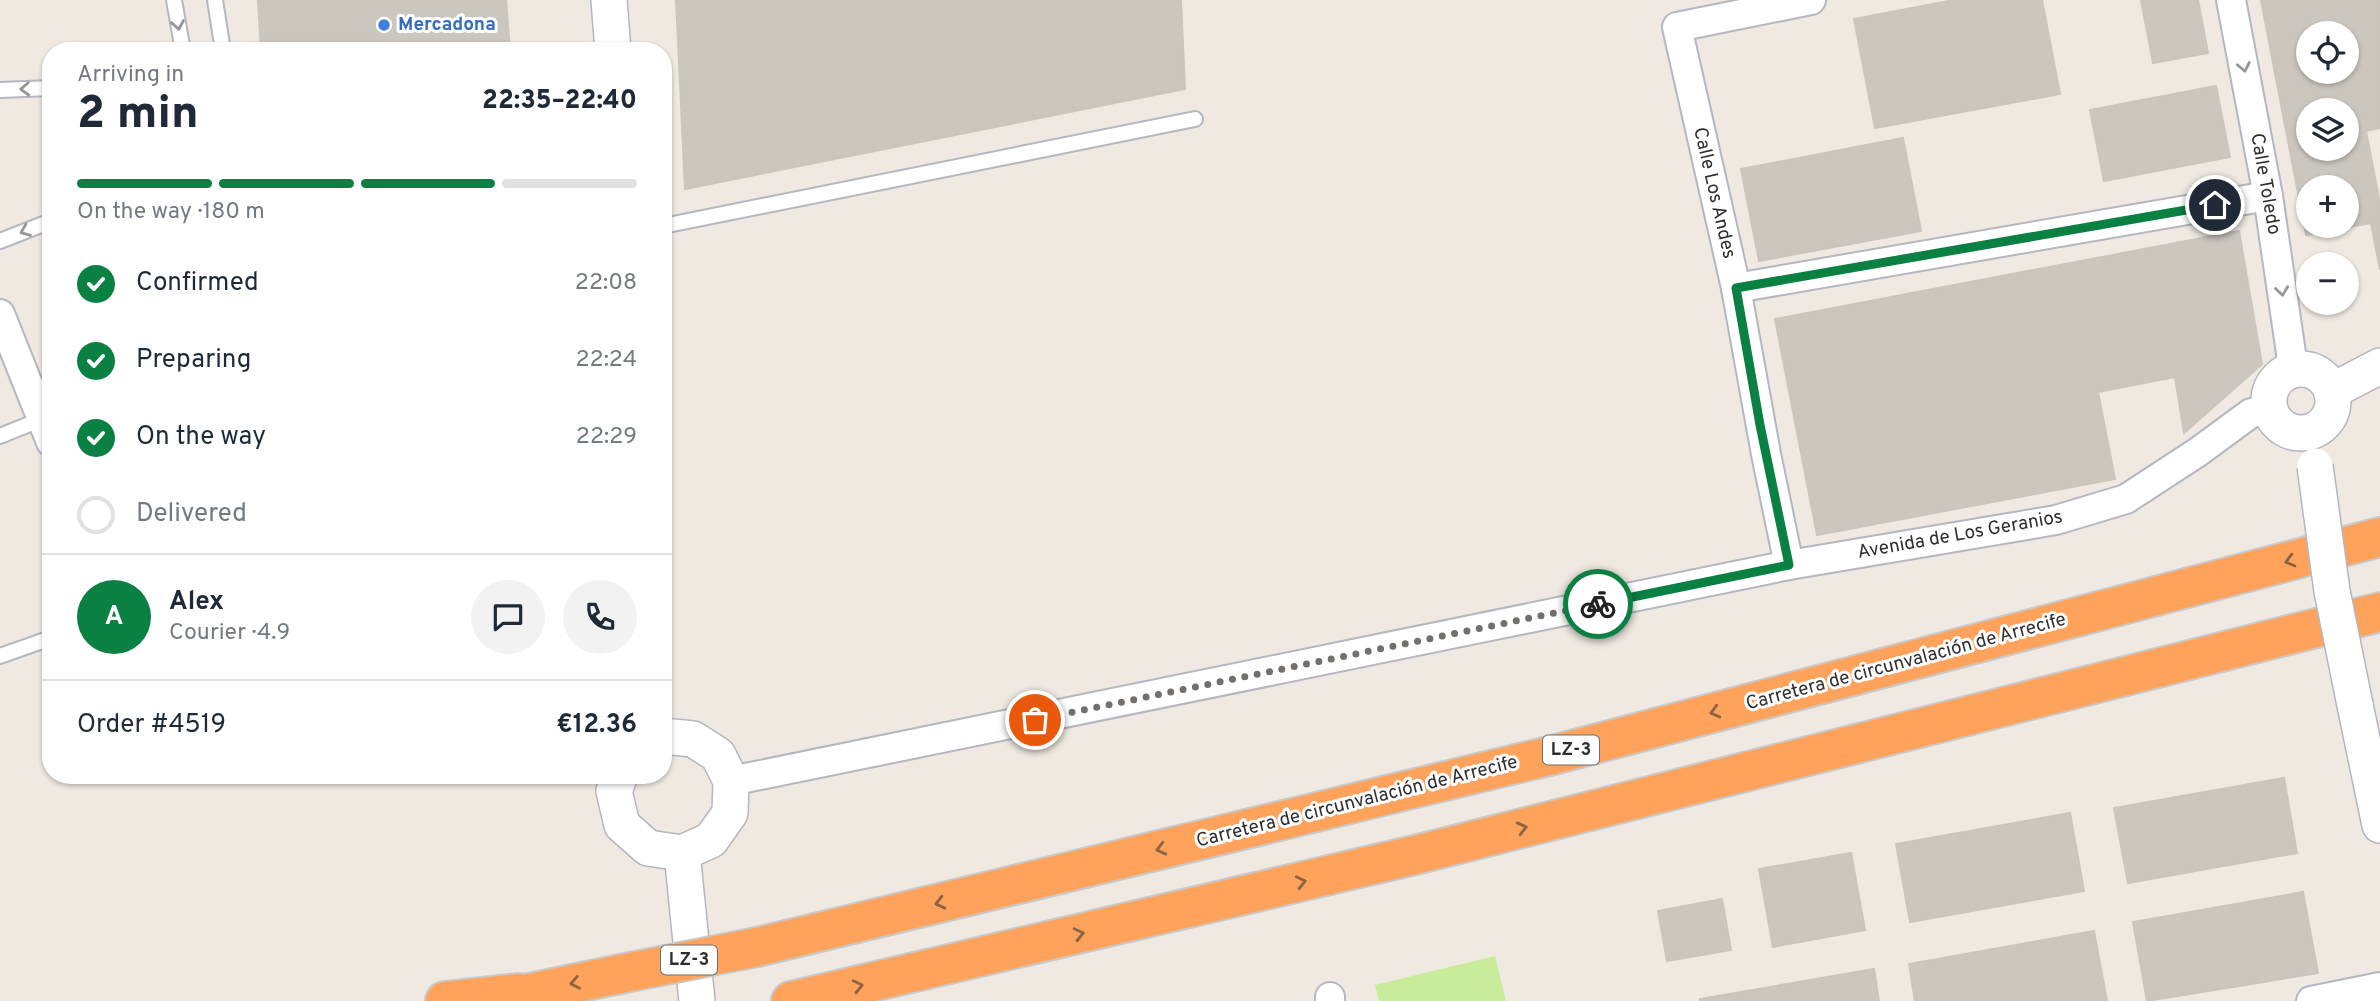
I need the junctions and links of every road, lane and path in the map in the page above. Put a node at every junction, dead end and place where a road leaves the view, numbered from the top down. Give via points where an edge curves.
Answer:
1 (174, 0) edge
2 (215, 0) edge
3 (610, 0) edge
4 (1811, 0) edge
5 (2231, 0) edge
6 (181, 42) edge
7 (222, 42) edge
8 (612, 42) edge
9 (42, 88) edge
10 (0, 90) edge
11 (1195, 119) dead end
12 (2268, 196) junction
13 (672, 224) edge
14 (42, 225) edge
15 (0, 242) edge
16 (1736, 288) junction
17 (0, 314) edge
18 (2380, 366) edge
19 (2291, 370) junction
20 (2332, 391) junction
21 (2270, 410) junction
22 (42, 420) edge
23 (42, 431) edge
24 (2311, 432) junction
25 (0, 436) edge
26 (2380, 537) edge
27 (1789, 565) junction
28 (2380, 612) edge
29 (42, 641) edge
30 (0, 656) edge
31 (672, 736) edge
32 (2375, 771) edge
33 (731, 781) junction
34 (617, 784) edge
35 (2380, 825) edge
36 (682, 853) junction
37 (2380, 987) edge
38 (530, 992) junction
39 (445, 1001) edge
40 (491, 1001) edge
41 (697, 1001) edge
42 (791, 1001) edge
43 (2311, 1001) edge

1 -> 6 lane
2 - 7 lane
3 - 8 street
4 - 16 street, Calle Los Andes via 1677,27
5 -> 12 street, Calle Toledo
9 -> 10 lane
11 - 13 lane
12 - 16 street
12 -> 19 street, Calle Toledo
14 -> 15 lane
16 - 27 street, Calle Los Andes
17 - 22 street
18 - 20 street
19 - 20 street via 2301,368 2321,375
19 - 21 street via 2275,381 2268,401
20 - 24 street via 2332,411 2320,428
21 - 24 street via 2274,420 2291,432
21 - 27 street, Avenida de Los Geranios via 2251,413 2126,499 2056,520
23 - 25 lane
24 - 32 street, bridge via 2332,591 2355,705
26 -> 38 highway, Carretera de circunvalación de Arrecife / LZ-3, bridge via 1553,755 757,947
27 - 33 street, Avenida de Los Geranios
42 -> 28 highway via 1419,854
29 - 30 lane
31 - 33 street via 693,739 718,755
32 - 35 street
33 - 36 street via 730,813 712,840
34 - 36 street via 614,791 622,825 648,848
36 - 41 street
37 - 43 street
38 - 39 highway, LZ-3
38 - 40 highway, Carretera de circunvalación de Arrecife / LZ-3

